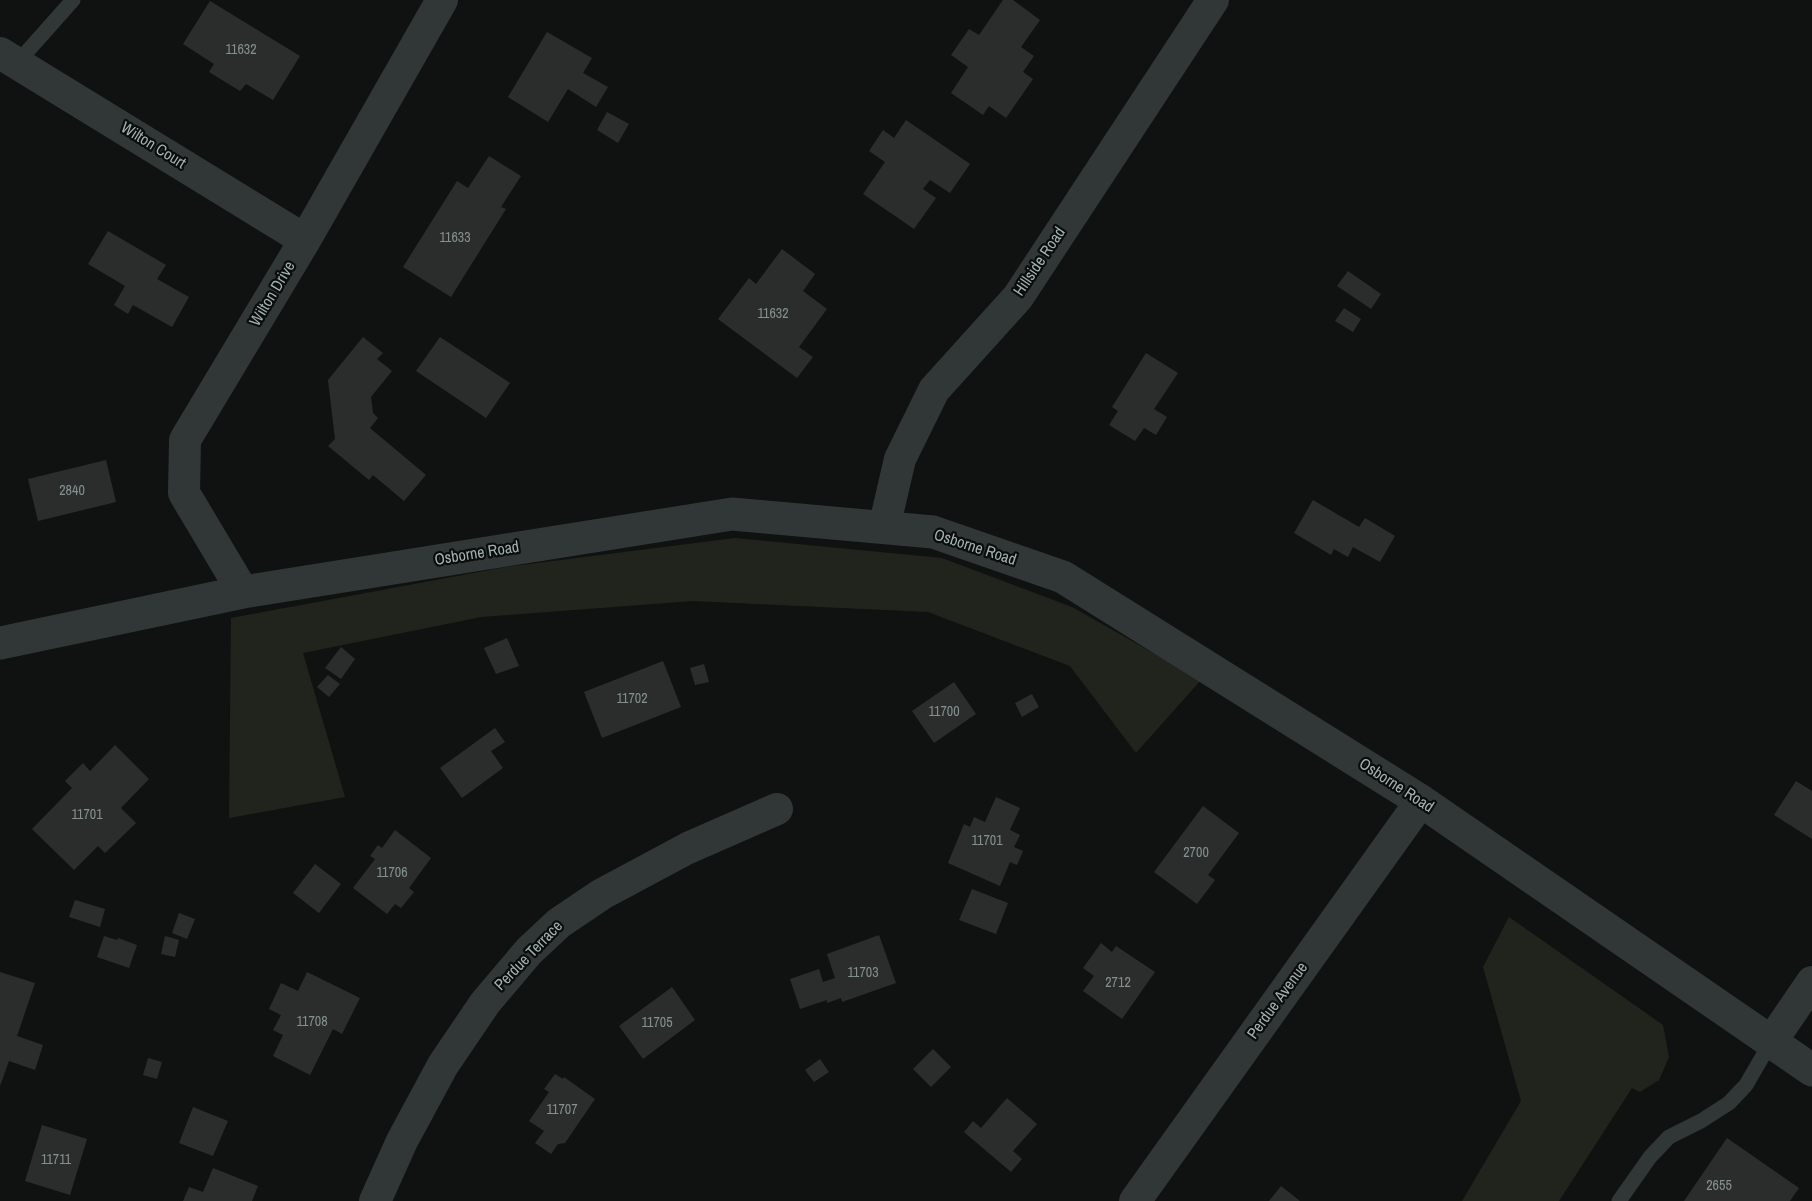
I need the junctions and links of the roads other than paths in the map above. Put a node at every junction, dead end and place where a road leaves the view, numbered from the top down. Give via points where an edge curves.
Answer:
1 (73, 0) edge
2 (442, 0) edge
3 (1213, 0) edge
4 (8, 58) edge
5 (305, 240) junction
6 (884, 528) junction
7 (243, 592) junction
8 (0, 643) edge
9 (1421, 801) junction
10 (777, 809) dead end
11 (1812, 982) edge
12 (1771, 1042) junction
13 (1812, 1070) edge
14 (375, 1201) edge
15 (1135, 1201) edge
16 (1618, 1201) edge

1 - 4 lane
2 - 5 street, Wilton Drive
3 - 6 street, Hillside Road via 1018,297 934,390 900,459
4 - 5 street, Wilton Court
5 - 7 street, Wilton Drive via 185,440 184,494
6 - 7 street, Osborne Road via 732,514
6 - 9 street, Osborne Road via 933,532 1063,577
7 - 8 street, Osborne Road
9 - 12 street, Osborne Road
9 - 15 street, Perdue Avenue
10 - 14 street, Perdue Terrace via 688,848 602,894 559,923 529,951 485,1003 443,1065
11 - 12 street
12 - 13 street, Osborne Road
12 - 16 lane via 1746,1085 1729,1104 1669,1137

